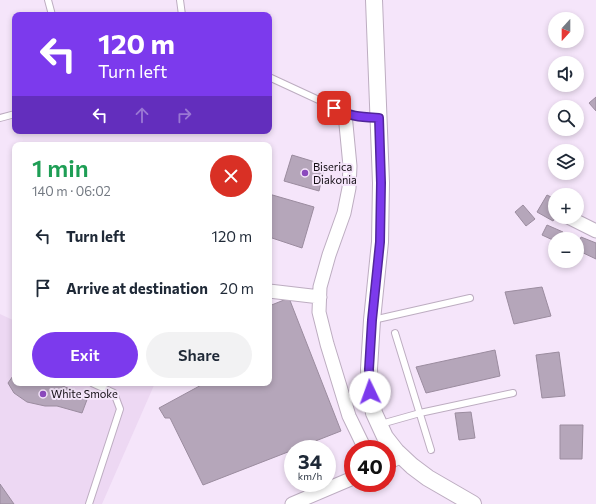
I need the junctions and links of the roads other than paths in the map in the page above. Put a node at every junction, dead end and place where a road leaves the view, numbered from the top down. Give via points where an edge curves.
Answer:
1 (48, 0) edge
2 (180, 0) edge
3 (374, 0) edge
4 (51, 12) edge
5 (182, 12) edge
6 (272, 78) edge
7 (345, 114) junction
8 (12, 115) edge
9 (0, 118) edge
10 (379, 118) junction
11 (582, 224) edge
12 (596, 231) edge
13 (272, 291) edge
14 (320, 298) junction
15 (470, 298) dead end
16 (372, 320) junction
17 (395, 333) dead end
18 (99, 386) edge
19 (513, 392) dead end
20 (420, 413) junction
21 (379, 424) junction
22 (361, 440) edge
23 (431, 450) dead end
24 (402, 456) junction
25 (396, 459) edge
26 (344, 482) edge
27 (90, 504) edge
28 (292, 504) edge
29 (473, 504) edge

1 - 4 lane
2 - 5 lane
3 - 10 street
6 - 7 lane
7 - 10 lane
7 - 14 street via 350,166 349,188 344,213 320,287
8 - 9 lane
10 - 16 street via 380,242
11 - 12 street
13 - 14 street
14 - 22 street via 319,312 327,344 350,416
15 - 16 lane
16 - 21 street via 370,392
17 - 20 lane
18 - 27 lane via 114,393 120,409
19 - 20 lane
20 - 21 lane
20 - 23 lane
21 - 24 street via 385,437
24 - 25 street
24 - 29 street via 428,478
26 - 28 street

